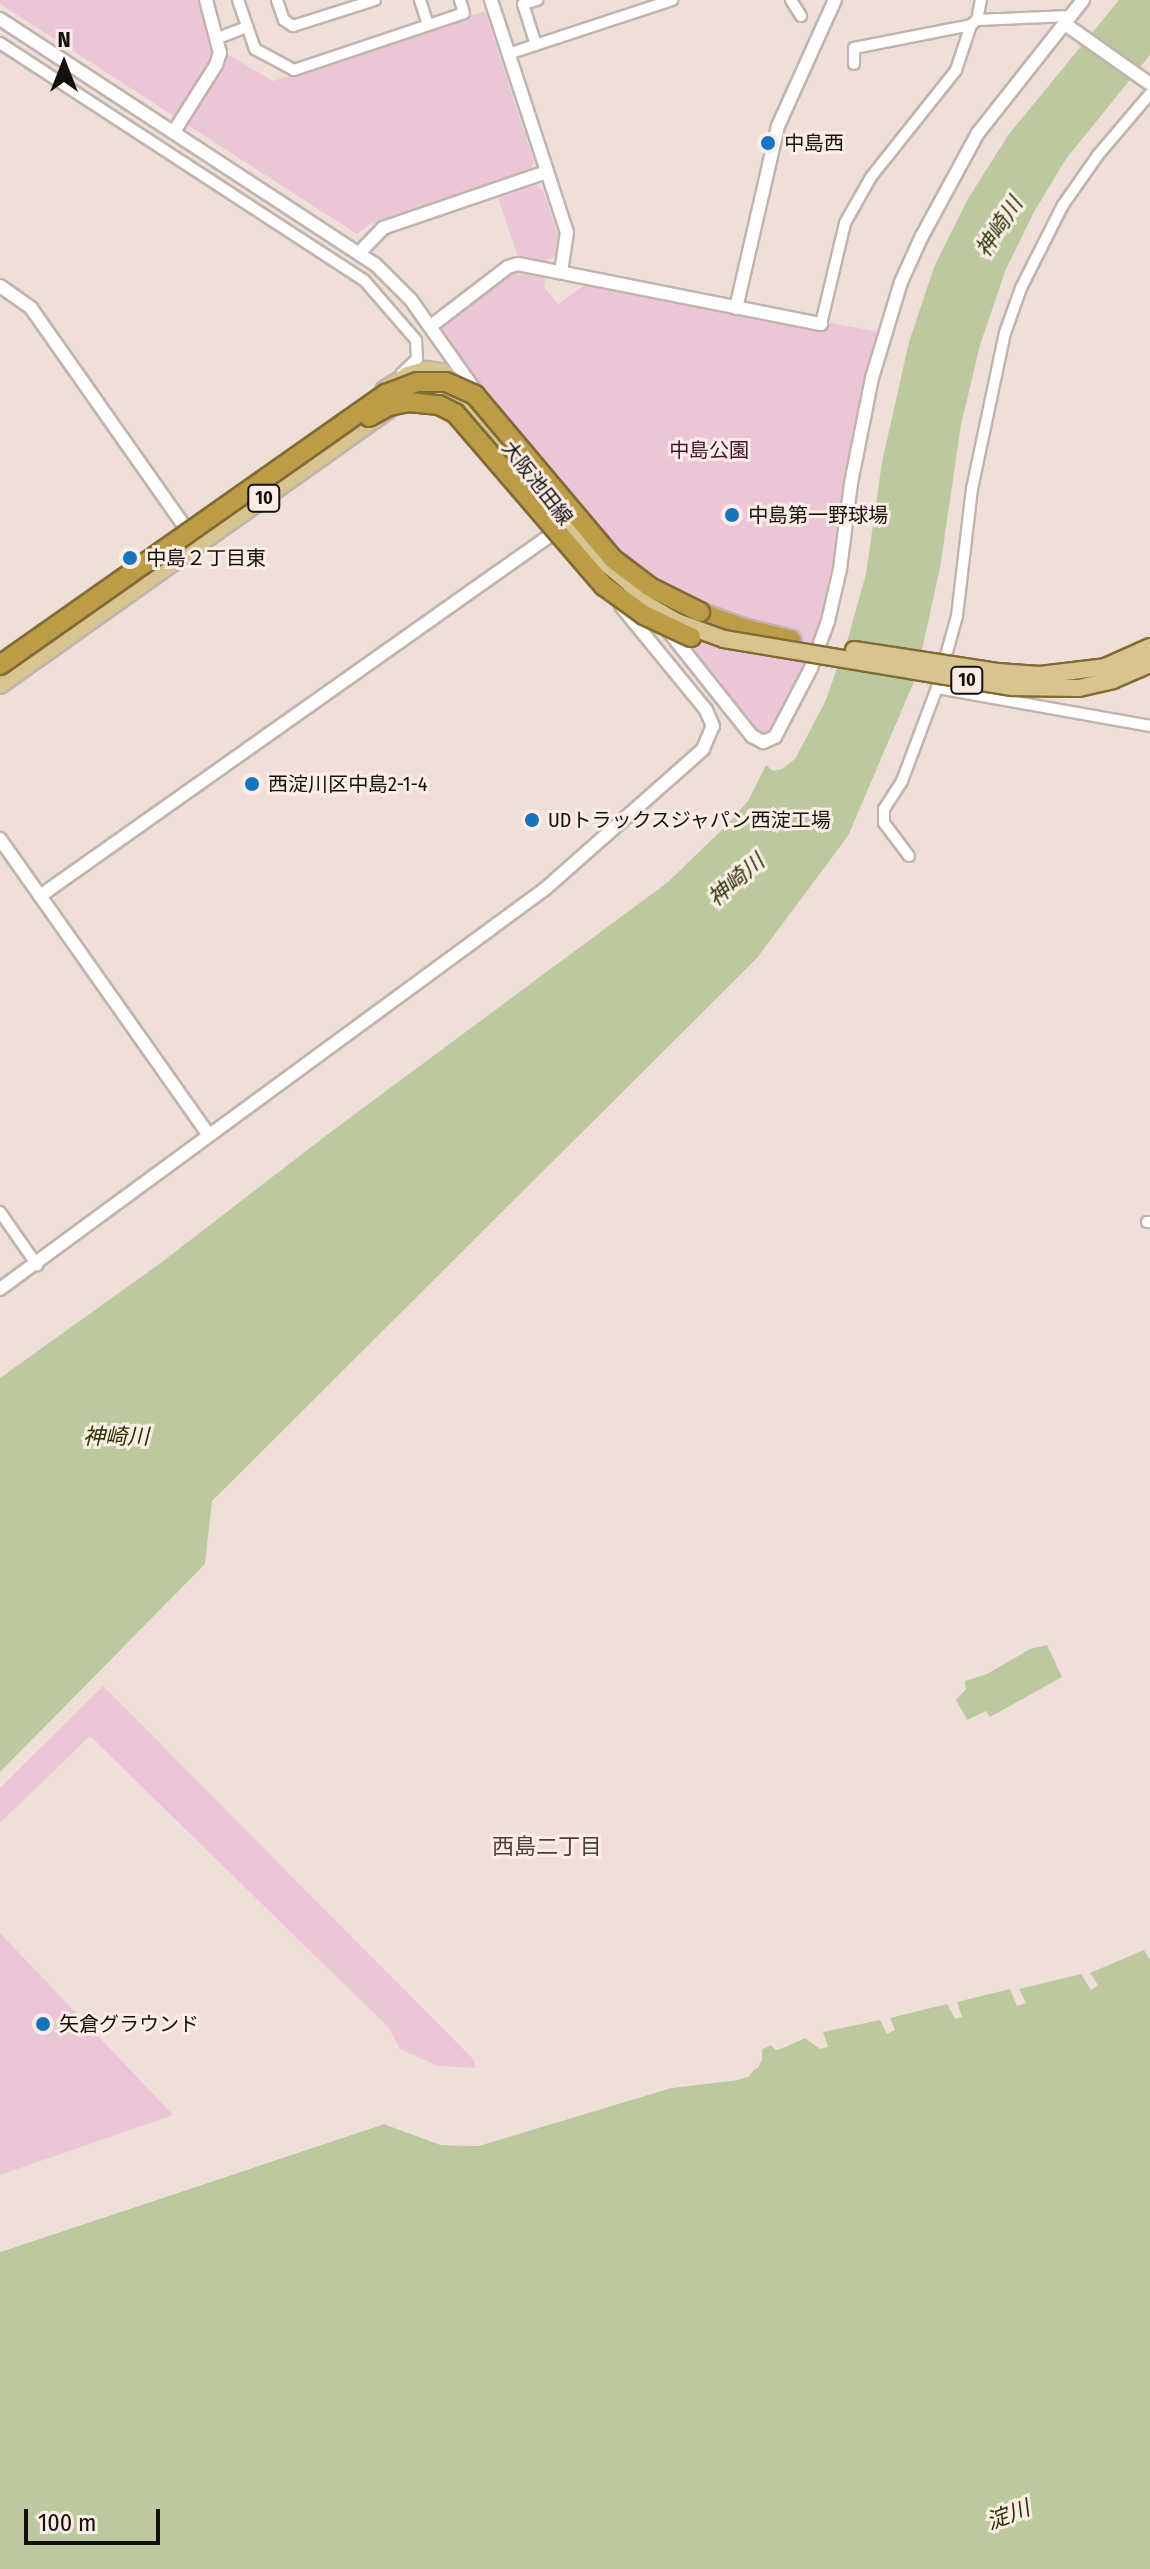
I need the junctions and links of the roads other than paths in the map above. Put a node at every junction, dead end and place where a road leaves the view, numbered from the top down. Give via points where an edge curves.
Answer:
1 (206, 0) edge
2 (238, 0) edge
3 (277, 0) edge
4 (375, 0) edge
5 (420, 0) edge
6 (460, 0) edge
7 (491, 0) edge
8 (537, 0) edge
9 (672, 0) edge
10 (791, 0) edge
11 (981, 0) edge
12 (1083, 0) edge
13 (832, 1) edge
14 (801, 16) dead end
15 (0, 19) edge
16 (974, 23) junction
17 (1069, 23) junction
18 (428, 25) junction
19 (247, 27) junction
20 (218, 38) junction
21 (0, 43) edge
22 (536, 45) junction
23 (508, 54) junction
24 (854, 64) dead end
25 (1150, 84) edge
26 (1150, 94) edge
27 (175, 130) junction
28 (547, 172) junction
29 (360, 252) junction
30 (561, 272) junction
31 (0, 286) edge
32 (736, 308) junction
33 (821, 324) joint
34 (431, 326) junction
35 (426, 391) junction
36 (476, 436) joint
37 (305, 441) junction
38 (522, 469) junction
39 (184, 527) junction
40 (552, 534) junction
41 (197, 546) junction
42 (787, 645) junction
43 (1150, 647) edge
44 (0, 656) edge
45 (1150, 664) edge
46 (0, 665) edge
47 (0, 676) edge
48 (0, 685) edge
49 (937, 688) junction
50 (1150, 726) edge
51 (0, 839) edge
52 (909, 856) dead end
53 (40, 896) junction
54 (209, 1135) junction
55 (0, 1212) edge
56 (37, 1265) junction
57 (0, 1289) edge

1 - 20 street
2 - 19 street
3 - 4 street via 284,20 293,26
5 - 18 street
6 - 18 street via 464,13
7 - 23 street
8 - 22 street via 523,4
9 - 22 street
10 - 14 street
11 - 16 street
12 - 17 street
13 - 32 street via 778,126
15 - 27 street
16 - 17 street
16 - 24 street via 854,48
16 - 33 street via 956,70 871,177 845,223
17 - 25 street
17 - 34 street via 978,133 901,282 872,378 828,621 796,699 772,740 752,736 494,417
18 - 19 street via 294,70 255,49
19 - 20 street
20 - 27 street via 216,65
21 - 37 street via 345,265 412,333 419,350 414,363
22 - 23 street
23 - 28 street
26 - 49 street via 1063,205 1021,288 991,392 972,489 957,616
27 - 29 street
28 - 29 street via 383,228
28 - 30 street via 567,232
29 - 34 street via 397,284
30 - 32 street
30 - 34 street via 511,265
31 - 39 street via 31,308
32 - 33 street
35 - 36 street via 447,399
35 - 38 main road, 大阪池田線 / 10 via 458,397
35 - 41 main road, 10 via 404,399
36 - 40 street
37 - 38 main road, 大阪池田線 / 10 via 403,378 432,370 460,385
37 - 39 main road, 大阪池田線 / 10
38 - 42 main road, 大阪池田線 / 10, bridge via 601,559 646,597 697,622
39 - 41 street
39 - 44 main road, 大阪池田線 / 10
40 - 53 street
40 - 54 street via 586,576 629,614 706,710 713,726 708,742 545,889
41 - 48 main road, 10
42 - 43 main road, 大阪池田線 / 10, bridge via 1040,675 1105,667
42 - 45 main road, 大阪池田線 / 10, bridge via 1047,689 1096,685
42 - 46 highway, bridge via 700,612 636,578 604,549 475,395 446,382 426,381 386,394
42 - 47 highway, bridge via 703,641 629,605 579,560 462,418 439,405 409,402 369,418
49 - 50 street
49 - 52 street via 902,781 884,809 884,823
51 - 53 street
53 - 54 street
54 - 56 street
55 - 56 street
56 - 57 street

